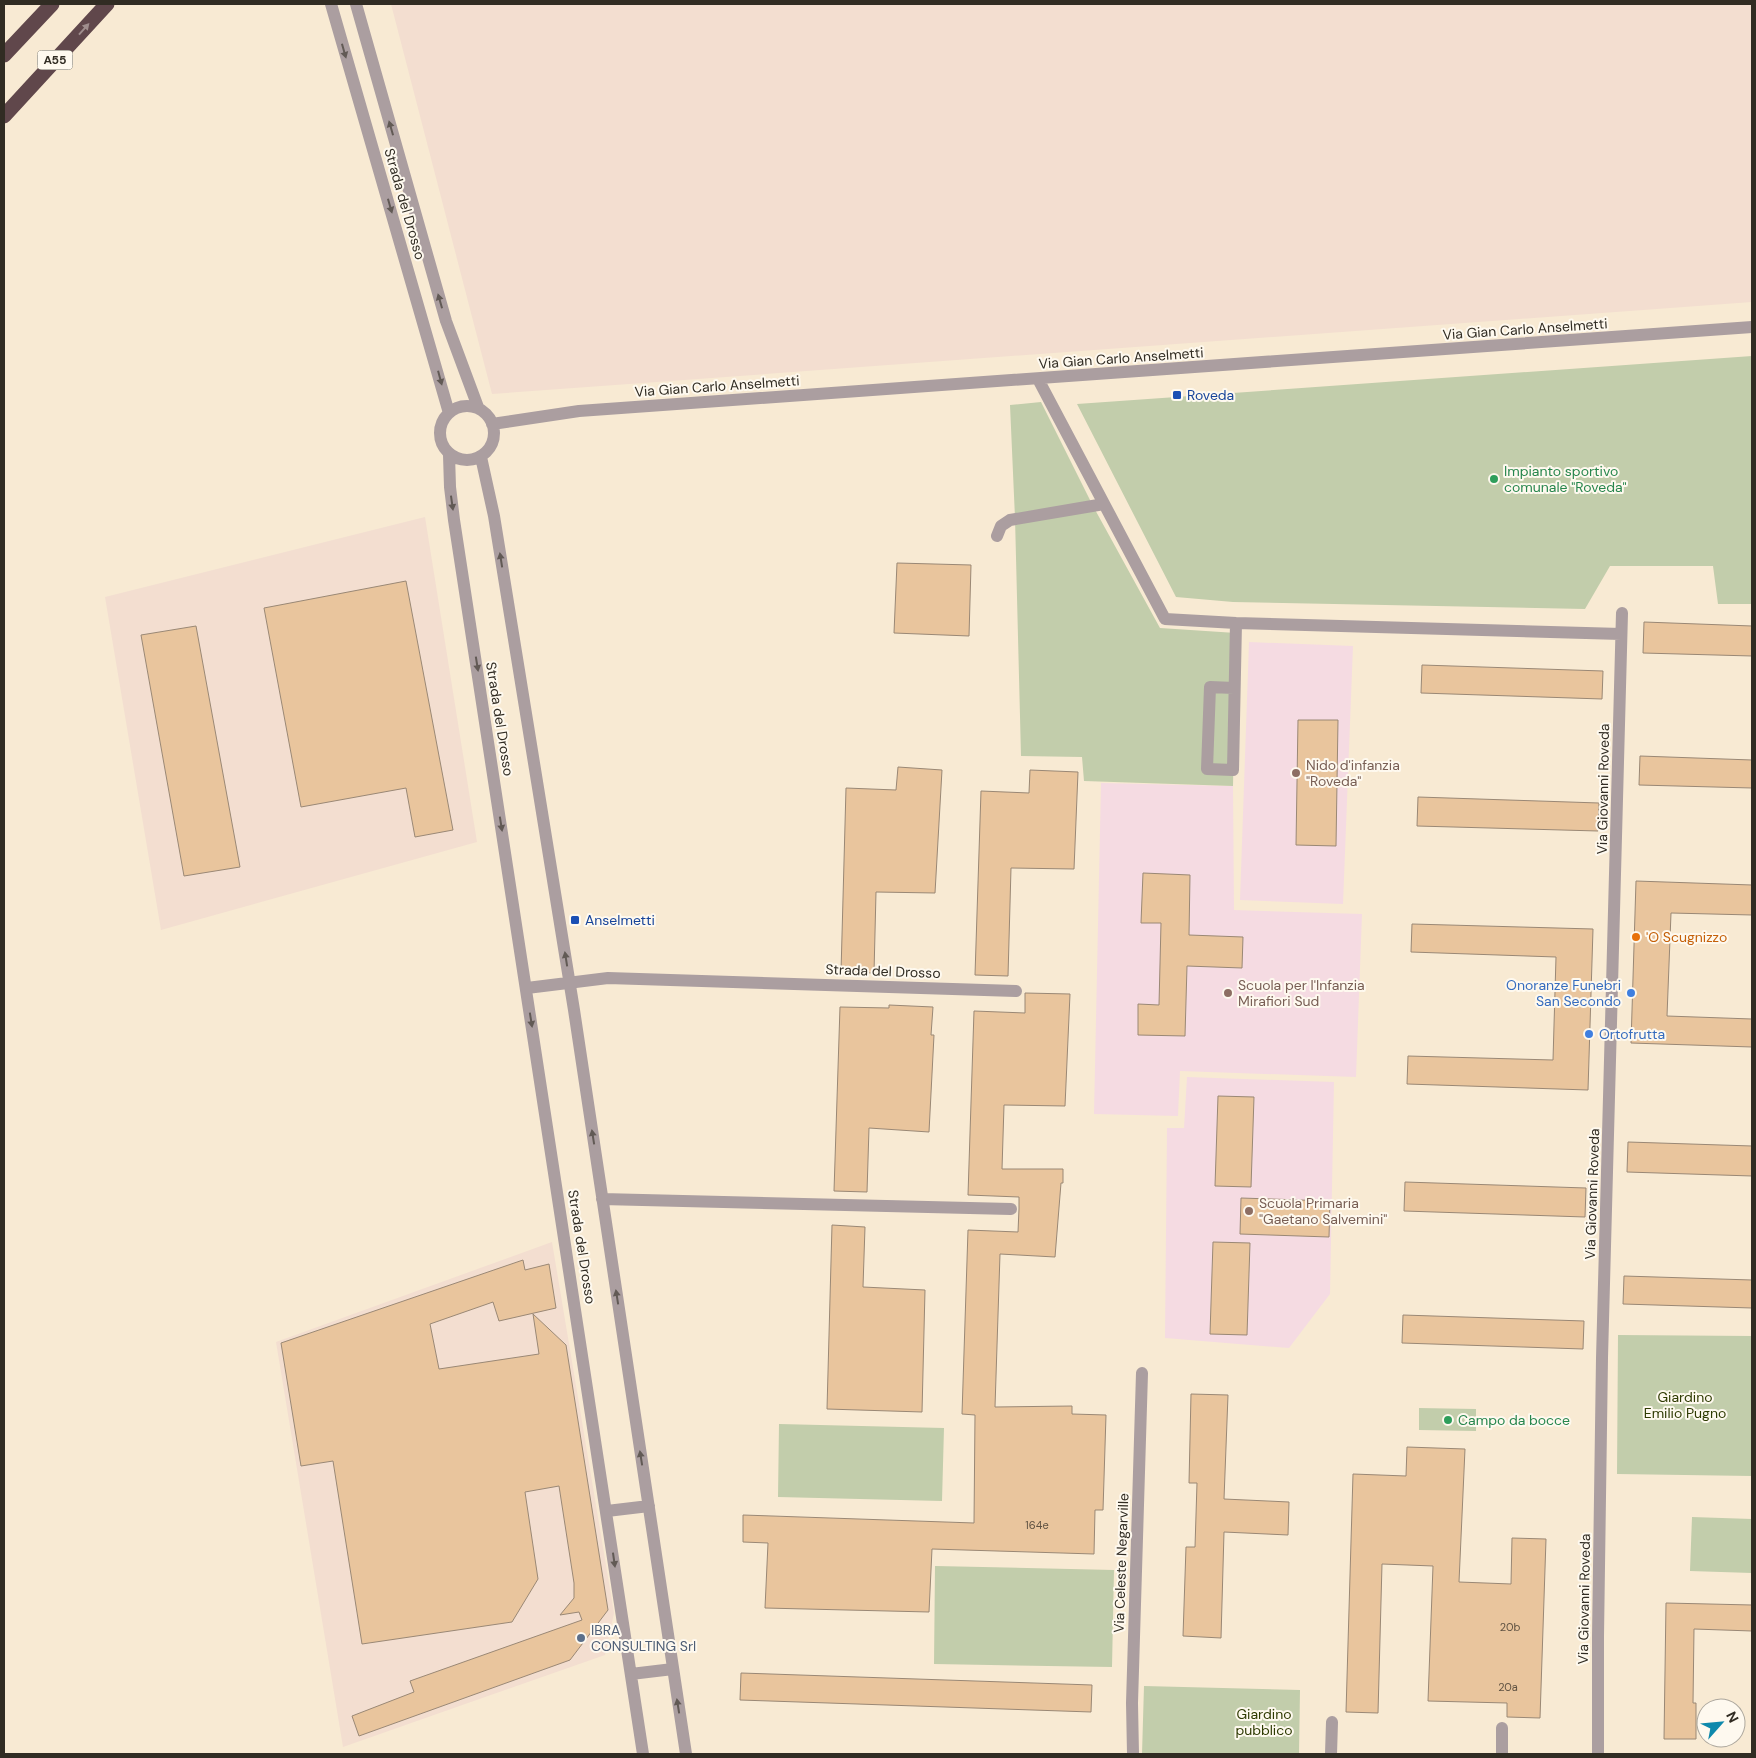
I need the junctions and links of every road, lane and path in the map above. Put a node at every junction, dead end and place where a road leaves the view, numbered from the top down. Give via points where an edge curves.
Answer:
1 (52, 4) edge
2 (107, 4) edge
3 (331, 4) edge
4 (356, 4) edge
5 (4, 55) edge
6 (4, 116) edge
7 (1752, 328) edge
8 (1038, 379) junction
9 (478, 407) junction
10 (449, 413) junction
11 (492, 424) junction
12 (449, 454) junction
13 (481, 457) junction
14 (1104, 504) junction
15 (997, 536) dead end
16 (1622, 613) dead end
17 (1236, 623) junction
18 (1621, 634) junction
19 (1234, 688) junction
20 (569, 982) junction
21 (527, 988) junction
22 (1016, 991) dead end
23 (602, 1199) junction
24 (1011, 1209) dead end
25 (1142, 1373) dead end
26 (649, 1506) junction
27 (607, 1512) junction
28 (673, 1669) junction
29 (631, 1674) junction
30 (1332, 1722) dead end
31 (1502, 1728) dead end
32 (644, 1754) edge
33 (686, 1754) edge
34 (1133, 1754) edge
35 (1331, 1754) edge
36 (1502, 1754) edge
37 (1598, 1754) edge

1 - 5 highway
6 -> 2 highway, A55
3 -> 10 street, Strada del Drosso
9 -> 4 street, Strada del Drosso via 446,322
7 - 8 street, Via Gian Carlo Anselmetti
8 - 11 street, Via Gian Carlo Anselmetti via 579,411
8 - 14 street
9 - 10 street via 460,407
9 - 11 street
10 - 12 street via 442,421 440,433
11 - 13 street via 494,435
12 - 13 street via 462,460
12 -> 21 street, Strada del Drosso via 453,512
20 -> 13 street, Strada del Drosso via 494,516
14 - 15 street via 1010,520 1001,526
14 - 17 street via 1165,619
16 - 18 street, Via Giovanni Roveda
17 - 18 street
17 - 19 street
18 - 37 street, Via Giovanni Roveda via 1602,1358
19 - 19 street via 1233,770 1207,769 1210,687
20 - 21 street, Strada del Drosso
20 - 22 street, Strada del Drosso via 608,978
23 -> 20 street, Strada del Drosso
21 -> 27 street, Strada del Drosso
23 - 24 street, Strada del Drosso
26 -> 23 street, Strada del Drosso
25 - 34 street, Via Celeste Negarville
26 - 27 street
26 - 28 street, Strada del Drosso
27 -> 29 street, Strada del Drosso
28 - 29 street
33 -> 28 street, Strada del Drosso
29 - 32 street, Strada del Drosso
30 - 35 street
31 - 36 street

